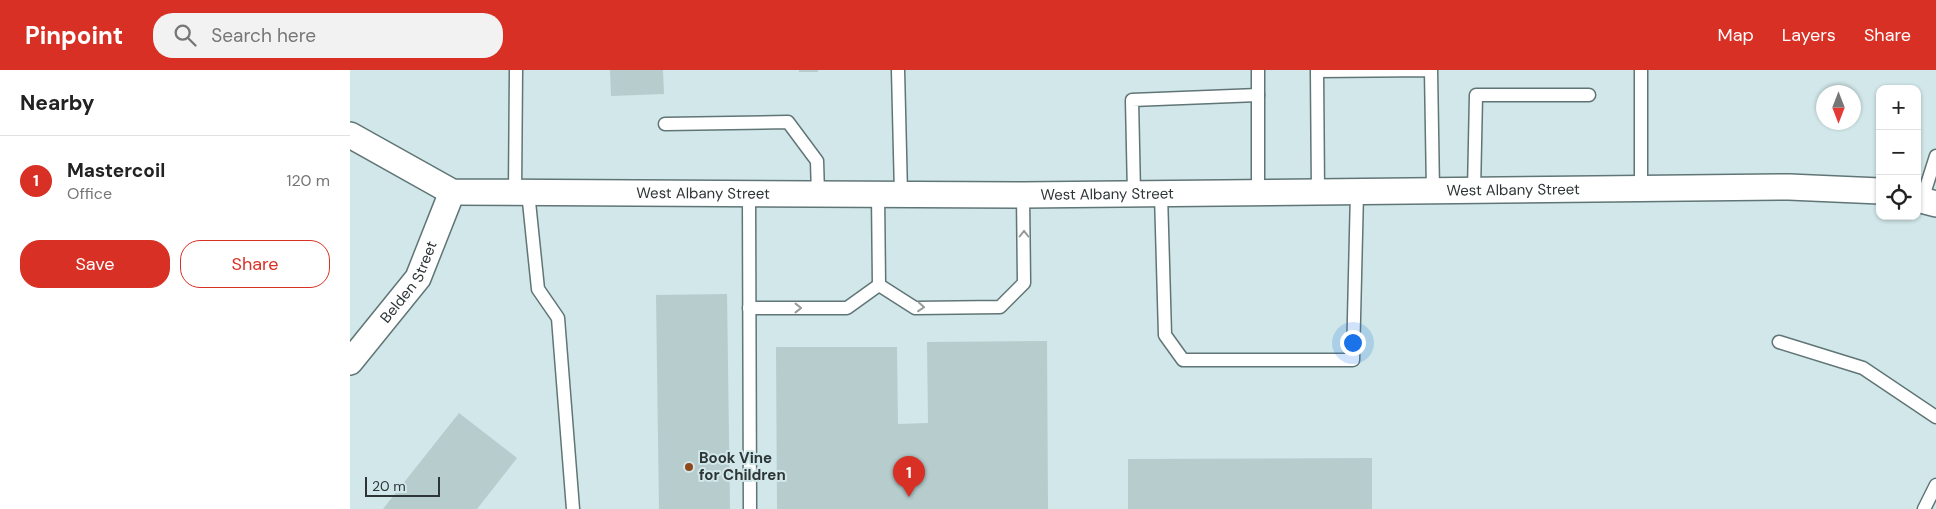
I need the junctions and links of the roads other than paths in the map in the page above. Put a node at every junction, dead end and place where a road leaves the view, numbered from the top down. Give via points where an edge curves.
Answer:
1 (516, 70) edge
2 (898, 70) edge
3 (1258, 70) edge
4 (1641, 70) edge
5 (1258, 95) junction
6 (1589, 95) dead end
7 (665, 124) dead end
8 (350, 135) edge
9 (1936, 156) edge
10 (1641, 190) junction
11 (1433, 191) junction
12 (1474, 191) junction
13 (1876, 191) edge
14 (452, 192) junction
15 (521, 192) junction
16 (1318, 192) junction
17 (1357, 192) junction
18 (1258, 193) junction
19 (749, 194) junction
20 (818, 194) junction
21 (890, 194) junction
22 (1134, 194) junction
23 (1161, 194) junction
24 (1023, 195) junction
25 (1925, 201) edge
26 (879, 285) junction
27 (749, 308) junction
28 (1779, 342) dead end
29 (350, 362) edge
30 (1936, 417) edge
31 (1936, 485) edge
32 (574, 509) edge
33 (750, 509) edge
34 (1924, 509) edge

1 - 15 lane
2 - 21 lane
3 - 5 lane
4 - 10 lane
5 - 18 lane
5 - 22 lane via 1132,100
6 - 12 lane via 1476,95
7 - 20 lane via 788,122 817,161
8 - 14 street, West Albany Street
9 - 25 lane
10 - 12 street, West Albany Street
10 - 13 street, West Albany Street via 1789,187
11 - 12 street, West Albany Street
11 - 16 lane via 1431,70 1317,71
11 - 17 street, West Albany Street
14 - 15 street, West Albany Street
14 - 29 street, Belden Street via 418,278
15 - 19 street, West Albany Street
15 - 32 lane via 538,289 558,318
16 - 17 street, West Albany Street
16 - 18 street, West Albany Street
17 - 23 lane via 1353,360 1183,360 1165,335
18 - 23 street, West Albany Street
19 - 20 street, West Albany Street
19 - 27 lane
20 - 21 street, West Albany Street
21 - 24 street, West Albany Street
21 - 26 lane
22 - 23 street, West Albany Street
22 - 24 street, West Albany Street
26 -> 24 lane via 915,308 1000,307 1024,283
27 -> 26 lane via 847,308
27 - 33 lane
28 - 30 lane via 1862,368
31 - 34 lane

